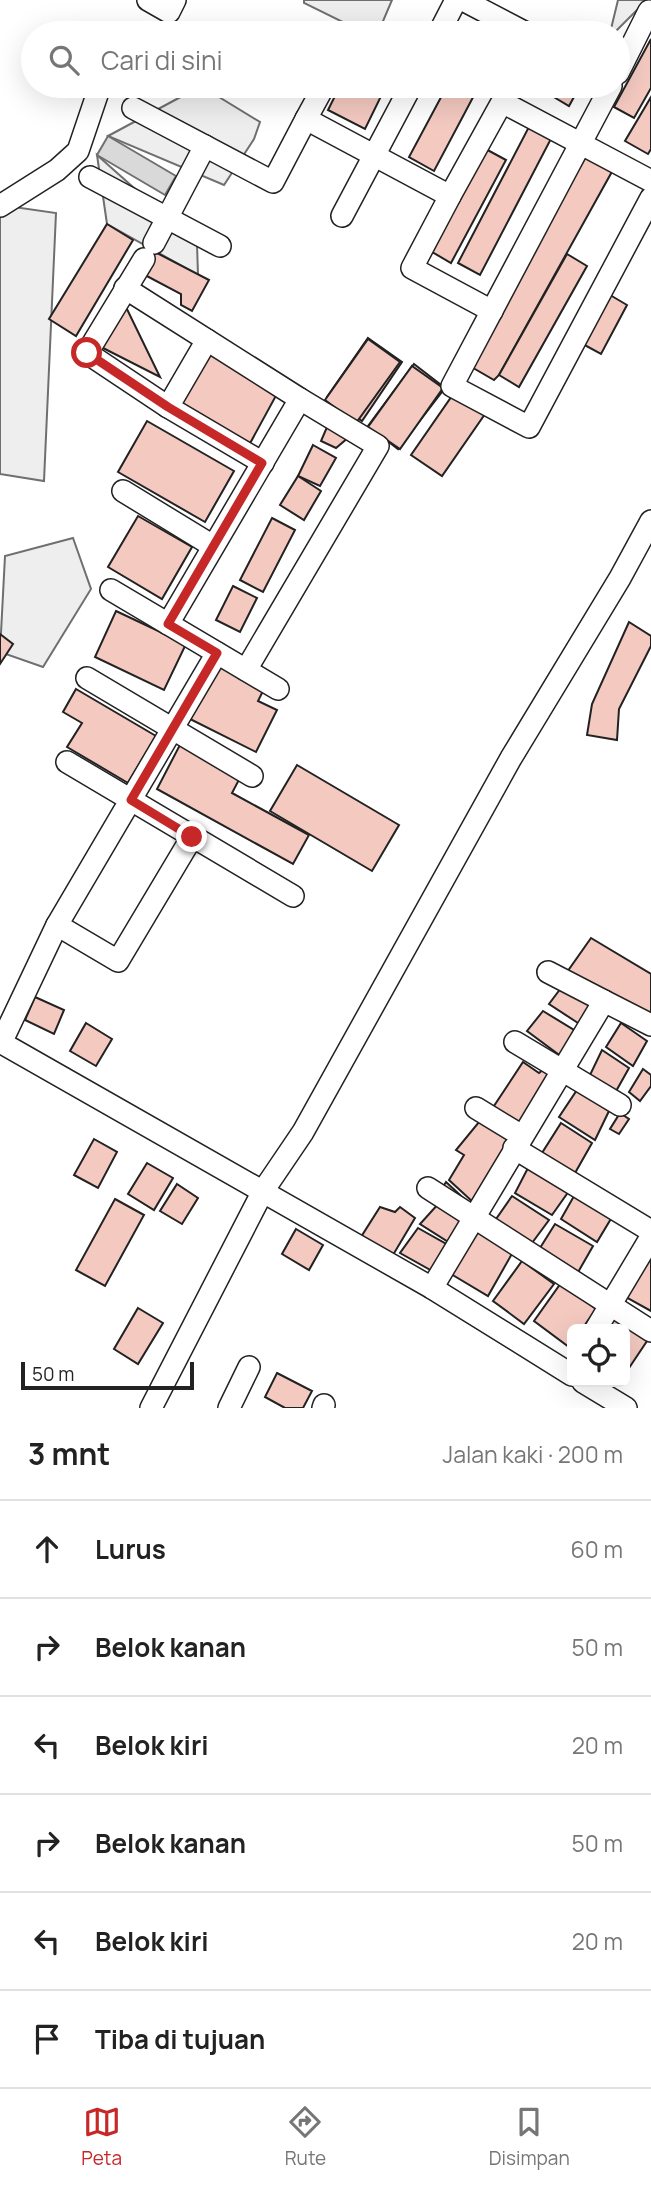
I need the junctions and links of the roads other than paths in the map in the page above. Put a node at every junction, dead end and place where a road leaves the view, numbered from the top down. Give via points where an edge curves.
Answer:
1 (148, 0) edge
2 (175, 0) edge
3 (456, 0) edge
4 (463, 0) edge
5 (649, 11) edge
6 (445, 21) edge
7 (503, 21) edge
8 (630, 49) edge
9 (96, 98) edge
10 (318, 98) edge
11 (405, 98) edge
12 (504, 98) edge
13 (512, 98) edge
14 (605, 98) edge
15 (134, 108) dead end
16 (306, 120) junction
17 (582, 144) junction
18 (205, 146) junction
19 (374, 156) junction
20 (90, 177) dead end
21 (651, 181) edge
22 (450, 196) junction
23 (651, 198) edge
24 (0, 206) edge
25 (342, 216) dead end
26 (167, 218) junction
27 (220, 246) dead end
28 (125, 288) junction
29 (492, 311) junction
30 (207, 340) junction
31 (300, 399) junction
32 (168, 407) junction
33 (262, 463) junction
34 (123, 491) dead end
35 (651, 521) edge
36 (214, 545) junction
37 (111, 590) dead end
38 (168, 624) junction
39 (217, 653) junction
40 (246, 670) junction
41 (87, 678) dead end
42 (278, 689) dead end
43 (172, 729) junction
44 (67, 762) dead end
45 (252, 776) dead end
46 (131, 800) junction
47 (192, 837) junction
48 (293, 897) dead end
49 (57, 925) junction
50 (548, 972) dead end
51 (604, 1001) junction
52 (651, 1025) edge
53 (515, 1042) dead end
54 (1, 1043) edge
55 (564, 1071) junction
56 (620, 1105) dead end
57 (476, 1108) dead end
58 (518, 1142) junction
59 (428, 1188) dead end
60 (263, 1191) junction
61 (473, 1217) junction
62 (651, 1231) edge
63 (651, 1237) edge
64 (432, 1288) junction
65 (610, 1306) junction
66 (599, 1324) edge
67 (651, 1331) edge
68 (250, 1367) dead end
69 (567, 1371) edge
70 (593, 1387) edge
71 (150, 1408) edge
72 (229, 1408) edge
73 (626, 1408) edge

1 - 2 street via 169,12
3 - 6 street
4 - 7 street
5 - 8 street
9 - 24 street via 78,150 57,170
10 - 16 street
11 - 19 street
12 - 22 street
13 - 17 street
14 - 17 street
15 - 18 street
16 - 18 street via 273,182
16 - 19 street
17 - 21 street
17 - 29 street
18 - 26 street
19 - 22 street
19 - 25 street
20 - 26 street
22 - 29 street via 412,268
23 - 29 street via 529,427 452,386
26 - 27 street
26 - 28 street
28 - 30 street
28 - 32 street via 87,353
30 - 31 street
30 - 32 street
31 - 33 street
31 - 40 street via 378,446
32 - 33 street
33 - 36 street
34 - 36 street
35 - 60 street via 511,758 303,1132
36 - 38 street
37 - 38 street
38 - 39 street
39 - 40 street
39 - 43 street
40 - 42 street
41 - 43 street
43 - 45 street
43 - 46 street
44 - 46 street
46 - 47 street
46 - 49 street
47 - 48 street
47 - 49 street via 118,961
49 - 54 street
50 - 51 street
51 - 52 street
51 - 55 street
53 - 55 street
54 - 60 street
55 - 56 street
55 - 58 street
57 - 58 street
58 - 61 street
58 - 62 street
59 - 61 street
60 - 64 street
60 - 71 street
61 - 64 street
61 - 65 street
63 - 65 street
64 - 69 street
65 - 66 street
65 - 67 street
68 - 72 street
70 - 73 street

